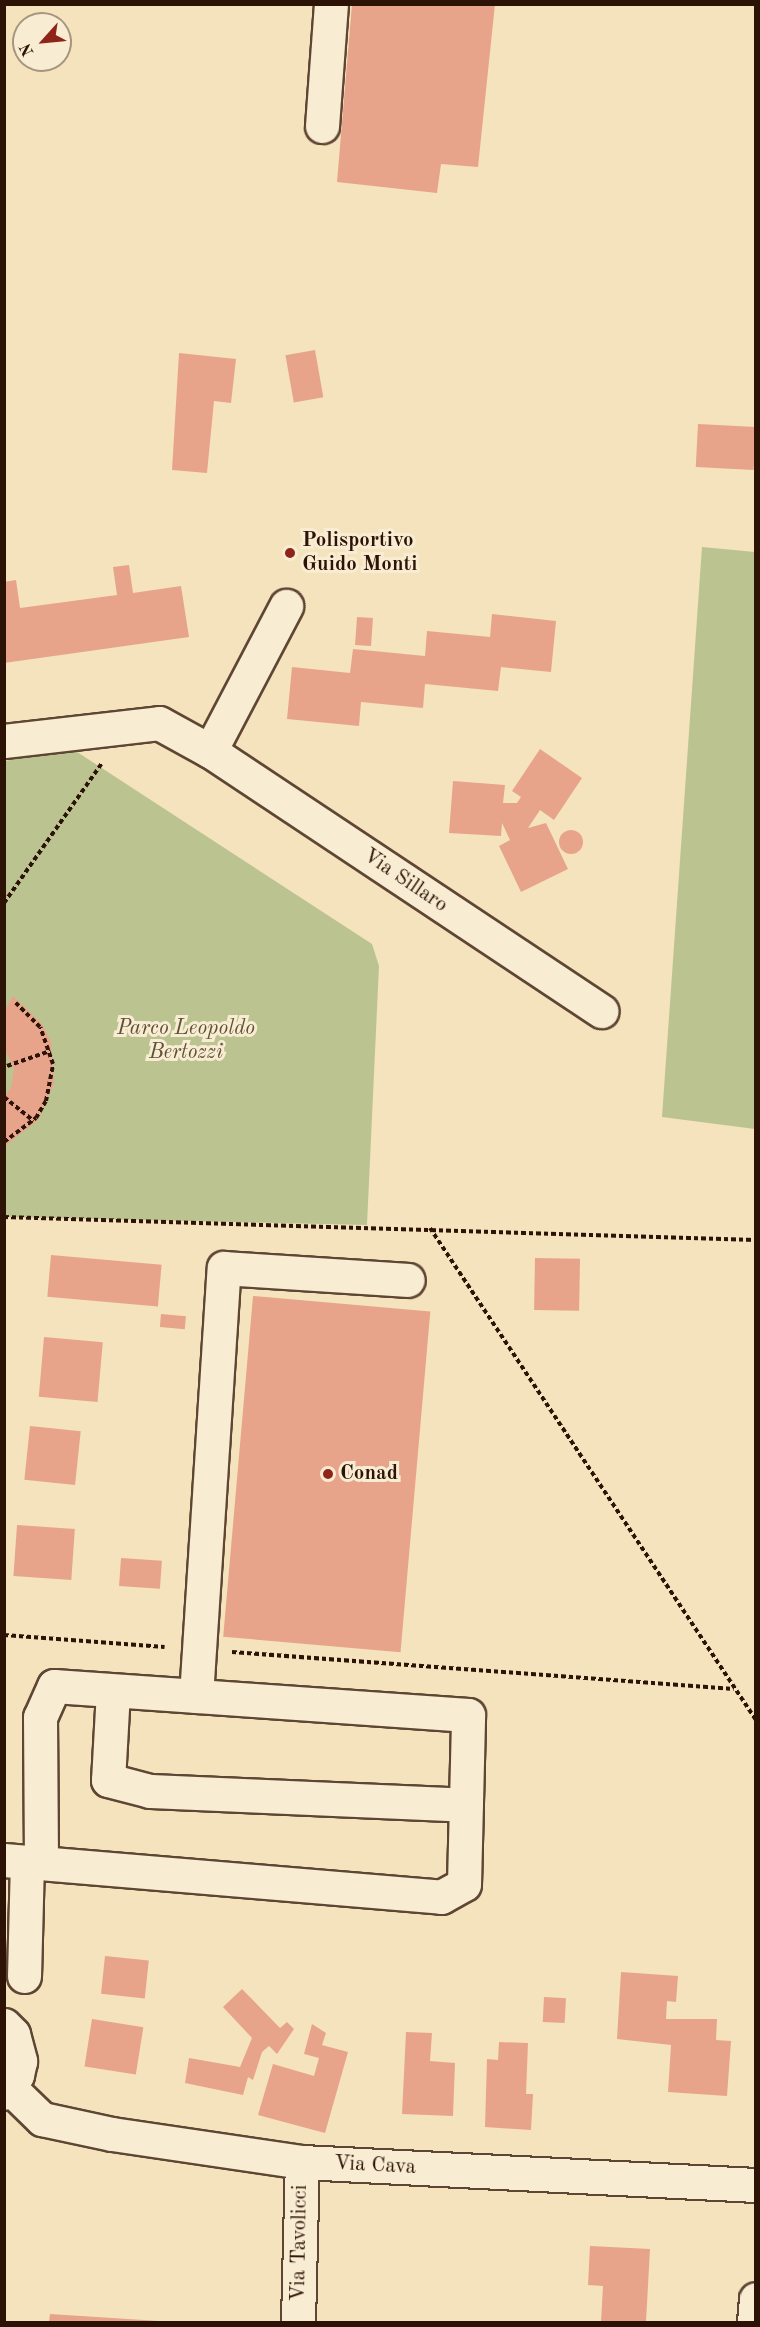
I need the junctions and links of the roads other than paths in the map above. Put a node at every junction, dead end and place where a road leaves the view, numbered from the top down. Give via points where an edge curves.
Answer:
1 (331, 4) edge
2 (322, 126) dead end
3 (286, 606) dead end
4 (4, 741) edge
5 (210, 751) junction
6 (601, 1011) dead end
7 (408, 1280) dead end
8 (113, 1691) junction
9 (196, 1696) junction
10 (466, 1805) junction
11 (24, 1861) edge
12 (24, 1976) dead end
13 (4, 2025) edge
14 (7, 2090) edge
15 (302, 2163) junction
16 (756, 2185) edge
17 (756, 2299) edge
18 (298, 2322) edge
19 (754, 2322) edge

1 - 2 street
3 - 5 street
4 - 5 street, Via Sillaro via 159,723
5 - 6 street, Via Sillaro
7 - 9 street via 224,1268
8 - 9 street
8 - 10 street via 108,1780 150,1791
8 - 11 street via 54,1686 40,1718
9 - 10 street via 468,1715
10 - 11 street via 464,1884 441,1897
11 - 12 street
13 - 14 street via 13,2034 20,2061
14 - 15 street, Via Cava via 42,2119 112,2134
15 - 16 street, Via Cava
15 - 18 street, Via Tavolicci
17 - 19 street

